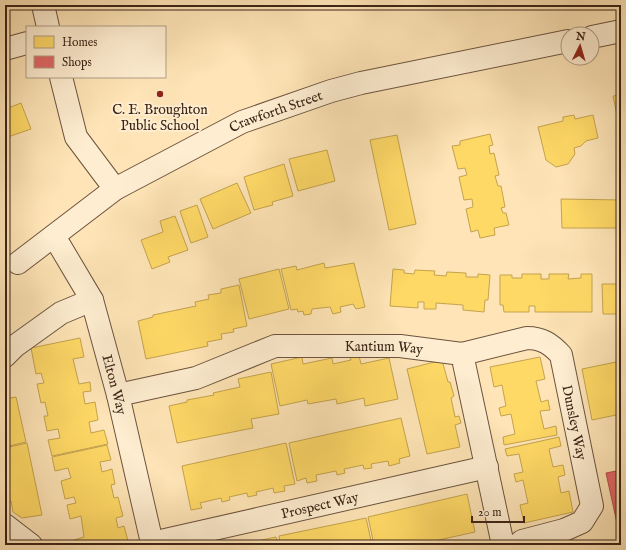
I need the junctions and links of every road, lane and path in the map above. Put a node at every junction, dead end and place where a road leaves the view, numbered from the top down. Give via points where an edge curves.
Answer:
1 (43, 5) edge
2 (48, 26) edge
3 (621, 31) edge
4 (600, 35) edge
5 (26, 43) edge
6 (560, 43) edge
7 (5, 49) edge
8 (60, 78) edge
9 (115, 189) junction
10 (54, 236) junction
11 (18, 262) dead end
12 (92, 300) junction
13 (462, 354) junction
14 (5, 356) edge
15 (118, 395) junction
16 (487, 468) junction
17 (5, 525) edge
18 (152, 544) edge
19 (31, 545) edge
20 (503, 545) edge
21 (517, 545) edge

1 - 2 street
3 - 4 street
5 - 7 street
6 - 9 street, Crawforth Street via 331,91 242,122
8 - 9 street via 76,138
9 - 10 street, Crawforth Street
10 - 11 street, Crawforth Street
10 - 12 street, Elton Way
12 - 14 street via 61,313
12 - 15 street, Elton Way
13 - 15 street, Kantium Way via 400,346 275,346 196,378
13 - 16 street
13 - 21 street, Dunsley Way via 535,338 546,341 560,356 592,506 582,522 564,530 522,541
15 - 18 street, Elton Way
16 - 18 street, Prospect Way
16 - 20 street
17 - 19 street

